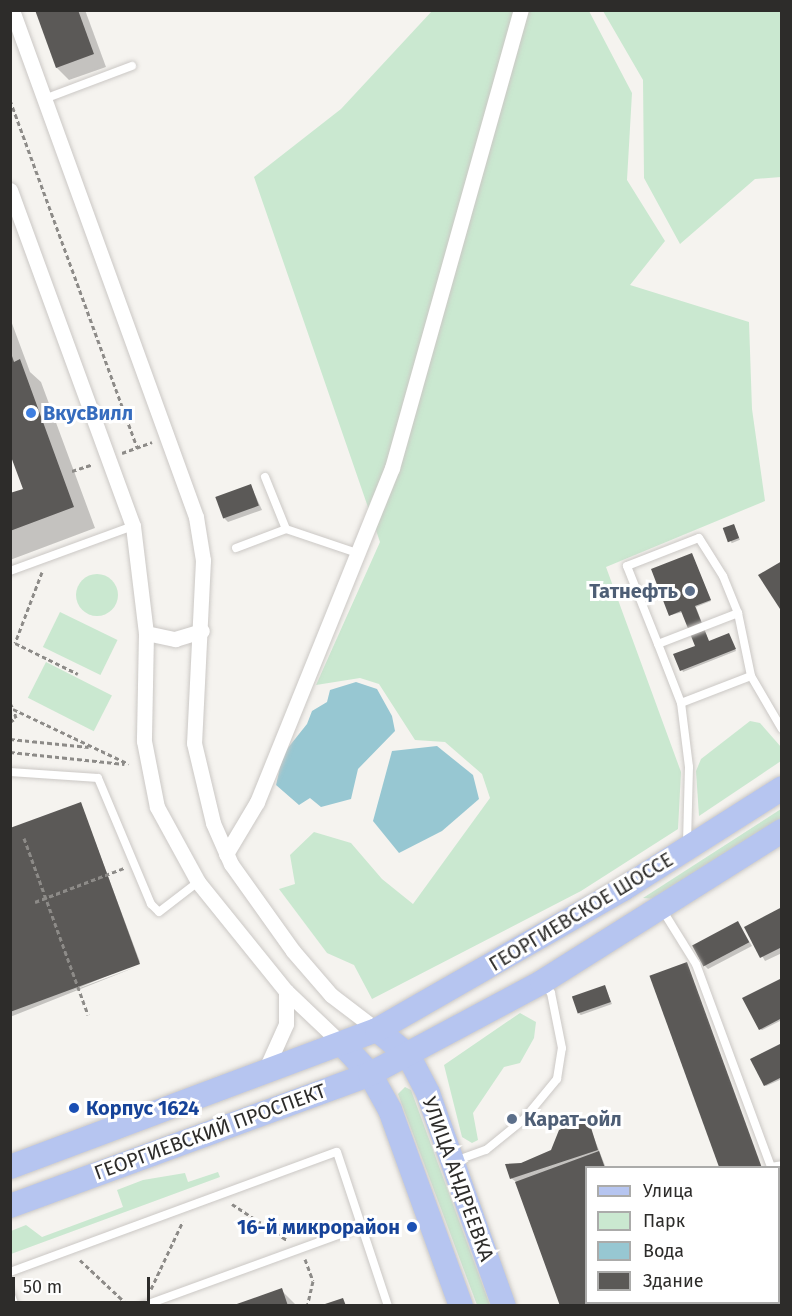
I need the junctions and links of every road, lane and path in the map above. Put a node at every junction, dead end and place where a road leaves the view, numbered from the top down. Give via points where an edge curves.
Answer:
1 (12, 10) edge
2 (521, 10) edge
3 (132, 66) dead end
4 (44, 99) junction
5 (10, 100) edge
6 (10, 190) edge
7 (15, 219) edge
8 (159, 439) dead end
9 (137, 447) junction
10 (120, 453) dead end
11 (95, 463) dead end
12 (72, 471) dead end
13 (265, 477) dead end
14 (133, 526) junction
15 (286, 530) junction
16 (236, 549) dead end
17 (357, 553) junction
18 (45, 565) dead end
19 (10, 571) edge
20 (738, 613) junction
21 (202, 631) junction
22 (146, 633) junction
23 (15, 644) junction
24 (658, 644) junction
25 (10, 645) edge
26 (78, 674) dead end
27 (751, 676) junction
28 (10, 703) edge
29 (681, 703) junction
30 (11, 709) edge
31 (10, 722) edge
32 (782, 729) edge
33 (10, 740) edge
34 (94, 747) junction
35 (10, 752) edge
36 (10, 772) edge
37 (782, 788) edge
38 (782, 831) edge
39 (24, 838) dead end
40 (686, 849) junction
41 (226, 854) junction
42 (134, 864) junction
43 (198, 882) junction
44 (46, 898) junction
45 (35, 902) dead end
46 (661, 908) junction
47 (542, 982) junction
48 (286, 991) junction
49 (88, 1015) dead end
50 (377, 1030) junction
51 (343, 1045) junction
52 (408, 1055) junction
53 (263, 1074) junction
54 (370, 1074) junction
55 (452, 1162) junction
56 (771, 1166) edge
57 (10, 1167) edge
58 (221, 1197) junction
59 (10, 1206) edge
60 (189, 1209) junction
61 (360, 1227) junction
62 (302, 1249) junction
63 (70, 1251) junction
64 (10, 1272) edge
65 (10, 1293) edge
66 (15, 1305) edge
67 (129, 1305) edge
68 (143, 1305) edge
69 (307, 1305) edge
70 (388, 1305) edge
71 (461, 1305) edge
72 (504, 1305) edge

1 - 4 street
2 - 17 street via 392,468
3 - 4 lane
4 - 21 street via 196,517 203,560
5 - 9 path
6 - 7 street
7 - 14 street
8 - 9 path
9 - 10 path
11 - 12 path
13 - 15 lane
14 - 19 lane
14 - 22 street
15 - 16 lane
15 - 17 lane
17 - 41 street via 257,802
18 - 23 path
20 - 24 lane
20 - 24 lane via 723,576 699,538 678,546 627,566
20 - 27 lane
21 - 22 street via 175,639
21 - 41 street via 194,743 202,790
22 - 43 street via 142,707 148,771 157,807 172,842
23 - 25 path
23 - 26 path
24 - 29 lane
27 - 29 lane
27 - 32 lane
28 - 30 path
29 - 40 lane via 689,767
30 - 31 path via 16,718
30 - 34 path
33 - 34 path
34 - 35 path via 129,764
36 - 42 lane via 98,778
37 - 40 main road, ГЕОРГИЕВСКОЕ ШОССЕ
38 - 46 main road, ГЕОРГИЕВСКОЕ ШОССЕ
39 - 44 path
40 - 50 main road, ГЕОРГИЕВСКОЕ ШОССЕ
41 - 50 street via 293,951 331,995
42 - 43 lane via 151,904 159,912
42 - 44 path
43 - 48 street
44 - 45 path
44 - 49 path
46 - 47 main road, ГЕОРГИЕВСКОЕ ШОССЕ
46 - 56 lane via 696,964
47 - 52 main road, ГЕОРГИЕВСКОЕ ШОССЕ
47 - 55 lane via 551,993 562,1047 557,1079 524,1119 486,1150
48 - 51 street
48 - 53 street via 282,1037
50 - 51 main road, ГЕОРГИЕВСКИЙ ПРОСПЕКТ
50 - 52 main road
51 - 53 main road, ГЕОРГИЕВСКИЙ ПРОСПЕКТ
51 - 54 main road, УЛИЦА АНДРЕЕВКА
52 - 54 main road, ГЕОРГИЕВСКИЙ ПРОСПЕКТ
52 - 55 main road, УЛИЦА АНДРЕЕВКА via 428,1093
53 - 57 main road, ГЕОРГИЕВСКИЙ ПРОСПЕКТ
54 - 59 main road, ГЕОРГИЕВСКИЙ ПРОСПЕКТ
54 - 71 main road, УЛИЦА АНДРЕЕВКА via 390,1110
55 - 72 main road, УЛИЦА АНДРЕЕВКА
58 - 60 lane
58 - 61 lane via 337,1152
58 - 62 path
60 - 63 lane
60 - 68 path
61 - 62 lane
61 - 70 lane
62 - 68 lane
62 - 69 path via 314,1281
63 - 64 lane
63 - 67 path
65 - 66 lane

